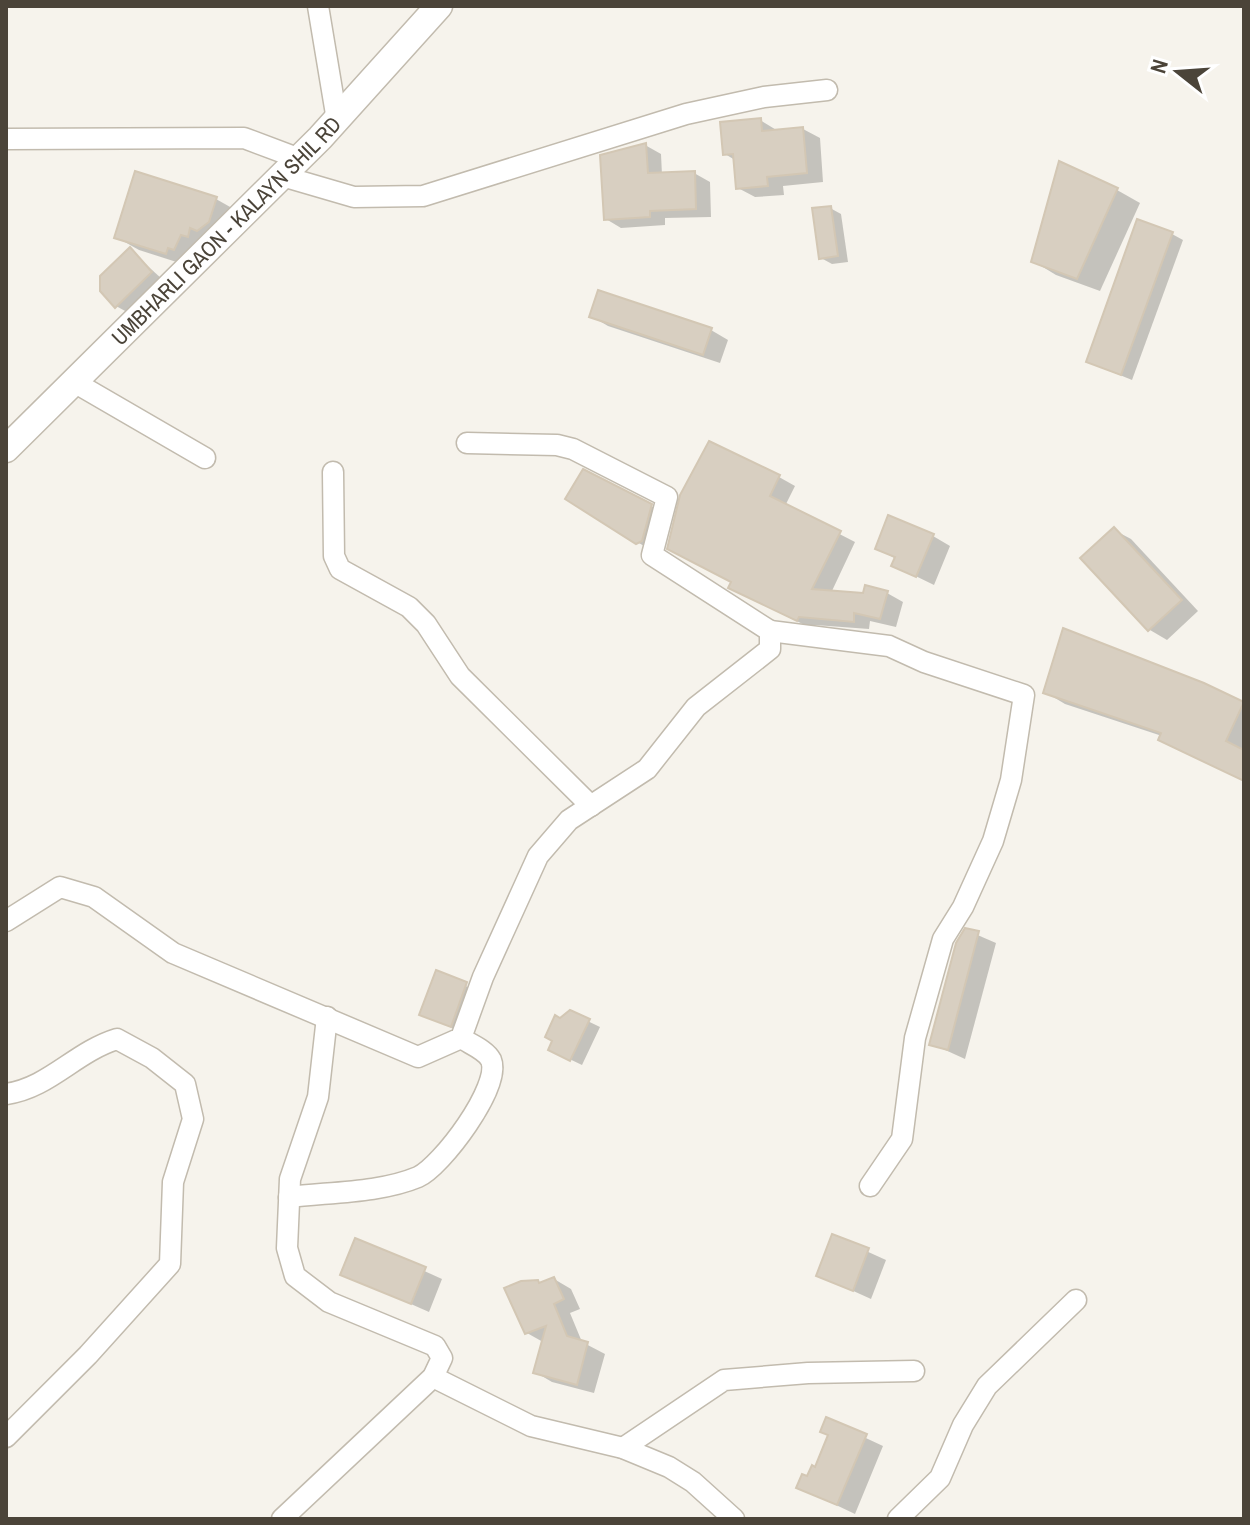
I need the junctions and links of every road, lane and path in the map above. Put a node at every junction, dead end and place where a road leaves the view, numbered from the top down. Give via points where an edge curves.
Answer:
1 (318, 6) edge
2 (439, 6) edge
3 (827, 90) dead end
4 (337, 120) junction
5 (6, 139) edge
6 (291, 167) junction
7 (74, 382) junction
8 (467, 443) dead end
9 (6, 449) edge
10 (205, 458) dead end
11 (333, 472) dead end
12 (770, 631) junction
13 (591, 806) junction
14 (6, 921) edge
15 (327, 1017) junction
16 (461, 1038) junction
17 (6, 1094) edge
18 (870, 1186) dead end
19 (289, 1197) junction
20 (1076, 1300) dead end
21 (914, 1371) dead end
22 (433, 1377) junction
23 (6, 1437) edge
24 (623, 1448) junction
25 (282, 1519) edge
26 (734, 1519) edge
27 (898, 1519) edge

1 - 4 street
2 - 4 street, UMBHARLI GAON - KALAYN SHIL RD
3 - 6 street via 686,114 423,196 354,197
4 - 6 street, UMBHARLI GAON - KALAYN SHIL RD
5 - 6 street via 244,138
6 - 7 street, UMBHARLI GAON - KALAYN SHIL RD
7 - 9 street, UMBHARLI GAON - KALAYN SHIL RD
7 - 10 street
8 - 12 street via 565,447 667,497 652,555
11 - 13 street via 334,556 340,569 409,607 460,676
12 - 13 street via 770,649 696,707 647,769
12 - 18 street via 889,646 1024,695 1011,780 993,841 943,939 915,1038 902,1139
13 - 16 street via 569,820 538,856
14 - 15 street via 60,887 94,897 173,953
15 - 16 street via 418,1057
15 - 19 street via 318,1097 290,1179
16 - 19 street via 489,1056 490,1083 483,1102 422,1175 400,1183
17 - 23 street via 40,1086 96,1045 117,1039 185,1084 193,1119 173,1182 170,1264
19 - 22 street via 287,1248 295,1276 329,1302 435,1346 442,1358
20 - 27 street via 987,1386 940,1478
21 - 24 street via 724,1380
22 - 24 street via 531,1426
22 - 25 street
24 - 26 street via 693,1482

